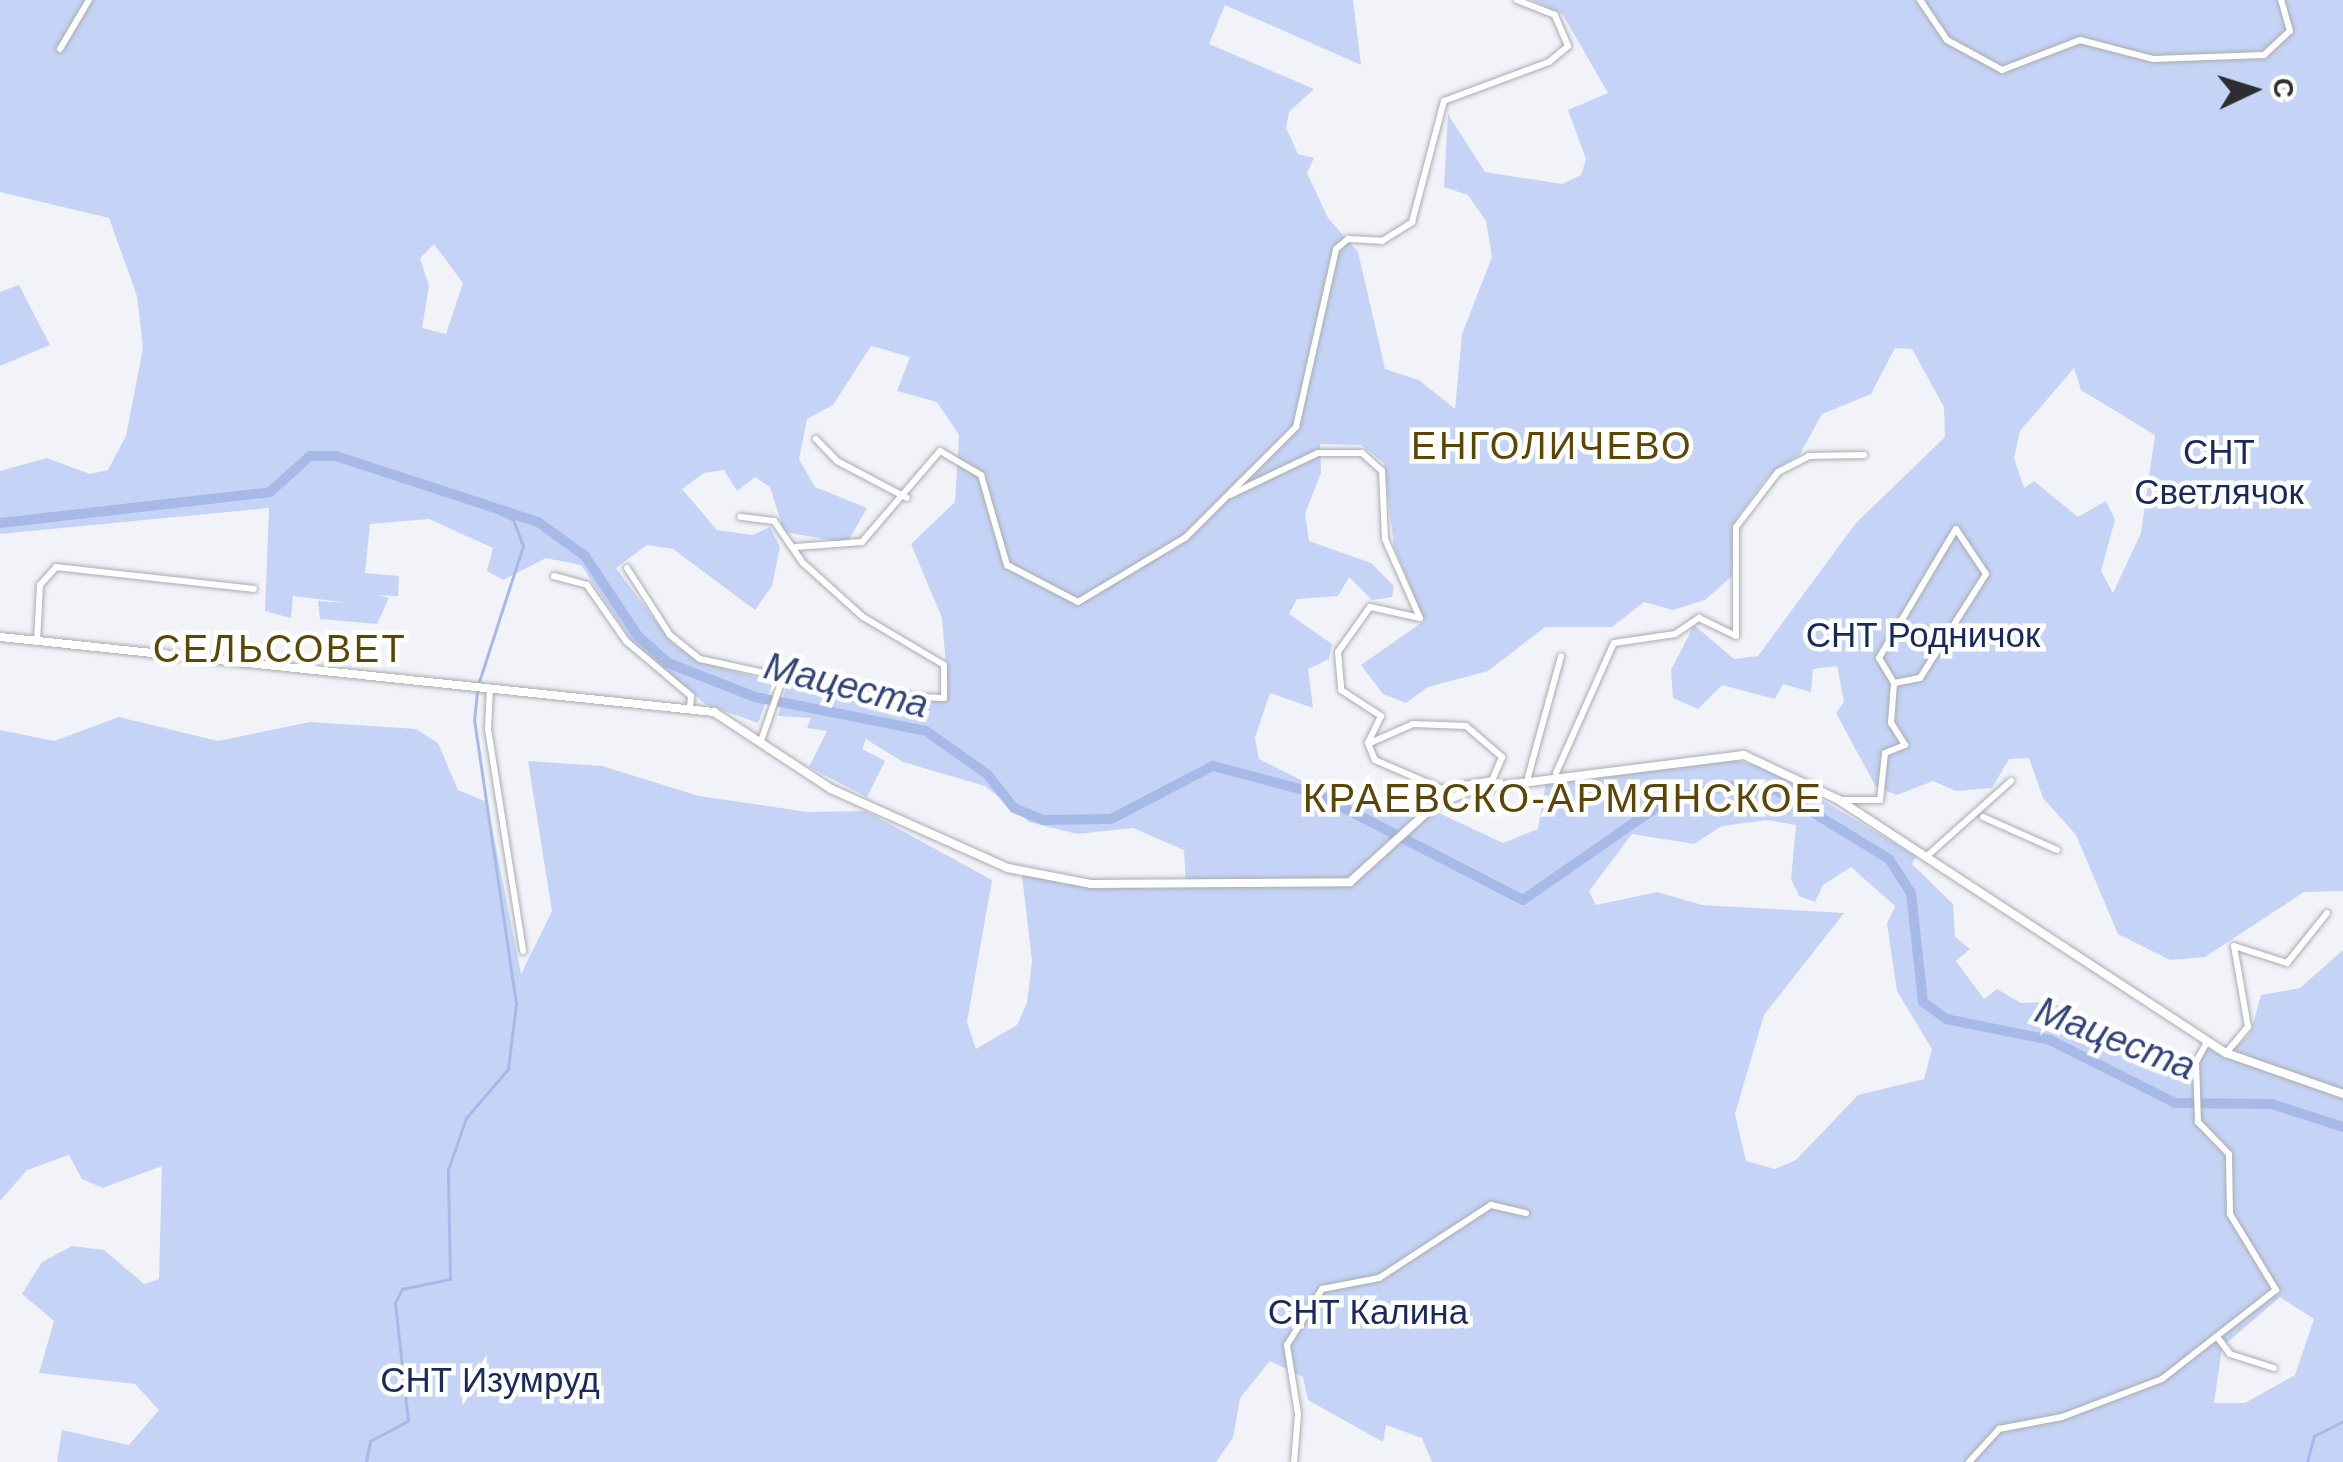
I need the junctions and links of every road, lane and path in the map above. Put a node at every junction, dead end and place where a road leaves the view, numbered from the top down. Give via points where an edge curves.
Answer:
1 (89, 0) edge
2 (1518, 0) edge
3 (1920, 0) edge
4 (2281, 0) edge
5 (60, 49) dead end
6 (816, 438) dead end
7 (1864, 454) dead end
8 (1229, 496) junction
9 (907, 498) junction
10 (740, 518) dead end
11 (796, 547) junction
12 (627, 568) dead end
13 (554, 576) dead end
14 (254, 589) dead end
15 (0, 637) edge
16 (37, 642) junction
17 (1562, 656) dead end
18 (782, 680) junction
19 (1894, 684) junction
20 (488, 686) junction
21 (690, 708) junction
22 (761, 741) junction
23 (1368, 744) junction
24 (1556, 773) junction
25 (1528, 777) junction
26 (2012, 781) dead end
27 (1491, 782) junction
28 (1839, 800) junction
29 (1982, 817) junction
30 (2058, 850) dead end
31 (1928, 856) junction
32 (2328, 912) dead end
33 (523, 951) dead end
34 (2208, 1042) junction
35 (2226, 1053) junction
36 (2343, 1094) edge
37 (1526, 1212) dead end
38 (2218, 1338) junction
39 (2274, 1368) dead end
40 (1294, 1462) edge
41 (1969, 1462) edge

1 - 5 street
2 - 8 street via 1555,14 1568,46 1444,101 1412,222 1382,241 1340,242 1320,297 1296,426
3 - 4 street via 1948,40 2002,70 2080,40 2153,59 2264,54 2290,31
6 - 9 street via 836,460
7 - 24 street via 1809,456 1778,472 1736,527 1735,637 1698,618 1675,634 1614,643
8 - 9 street via 1088,602 1007,564 981,475 951,453 940,451
8 - 23 street via 1318,453 1362,453 1382,471 1386,539 1420,614 1412,622 1370,607 1342,643 1341,690 1381,716
9 - 11 street via 850,549
10 - 11 street via 774,521
11 - 18 street via 863,617 944,665 944,698
12 - 18 street via 682,647
13 - 21 street via 587,585 626,641 692,696
14 - 16 street via 56,566 40,585
15 - 16 street
16 - 20 street
17 - 25 street
18 - 22 street
19 - 19 street via 1879,660 1950,529 1986,574 1920,678
19 - 28 street via 1888,711 1905,746 1886,752 1882,798
20 - 21 street
20 - 33 street via 488,729
21 - 22 street
22 - 27 street via 831,790 1044,879 1342,882 1380,861 1420,816
23 - 27 street via 1375,760 1428,786
23 - 27 street via 1413,724 1466,726 1502,756
24 - 25 street
24 - 28 street via 1732,754
25 - 27 street
26 - 29 street
28 - 31 street
29 - 30 street
29 - 31 street
31 - 34 street
32 - 35 street via 2287,963 2234,946 2248,1027
34 - 35 street
34 - 38 street via 2196,1110 2203,1132 2230,1154 2230,1214 2275,1281 2272,1294
35 - 36 street
37 - 40 street via 1506,1203 1477,1210 1379,1278 1322,1289 1287,1345 1298,1414
38 - 39 street via 2230,1354
38 - 41 street via 2162,1380 1999,1429

